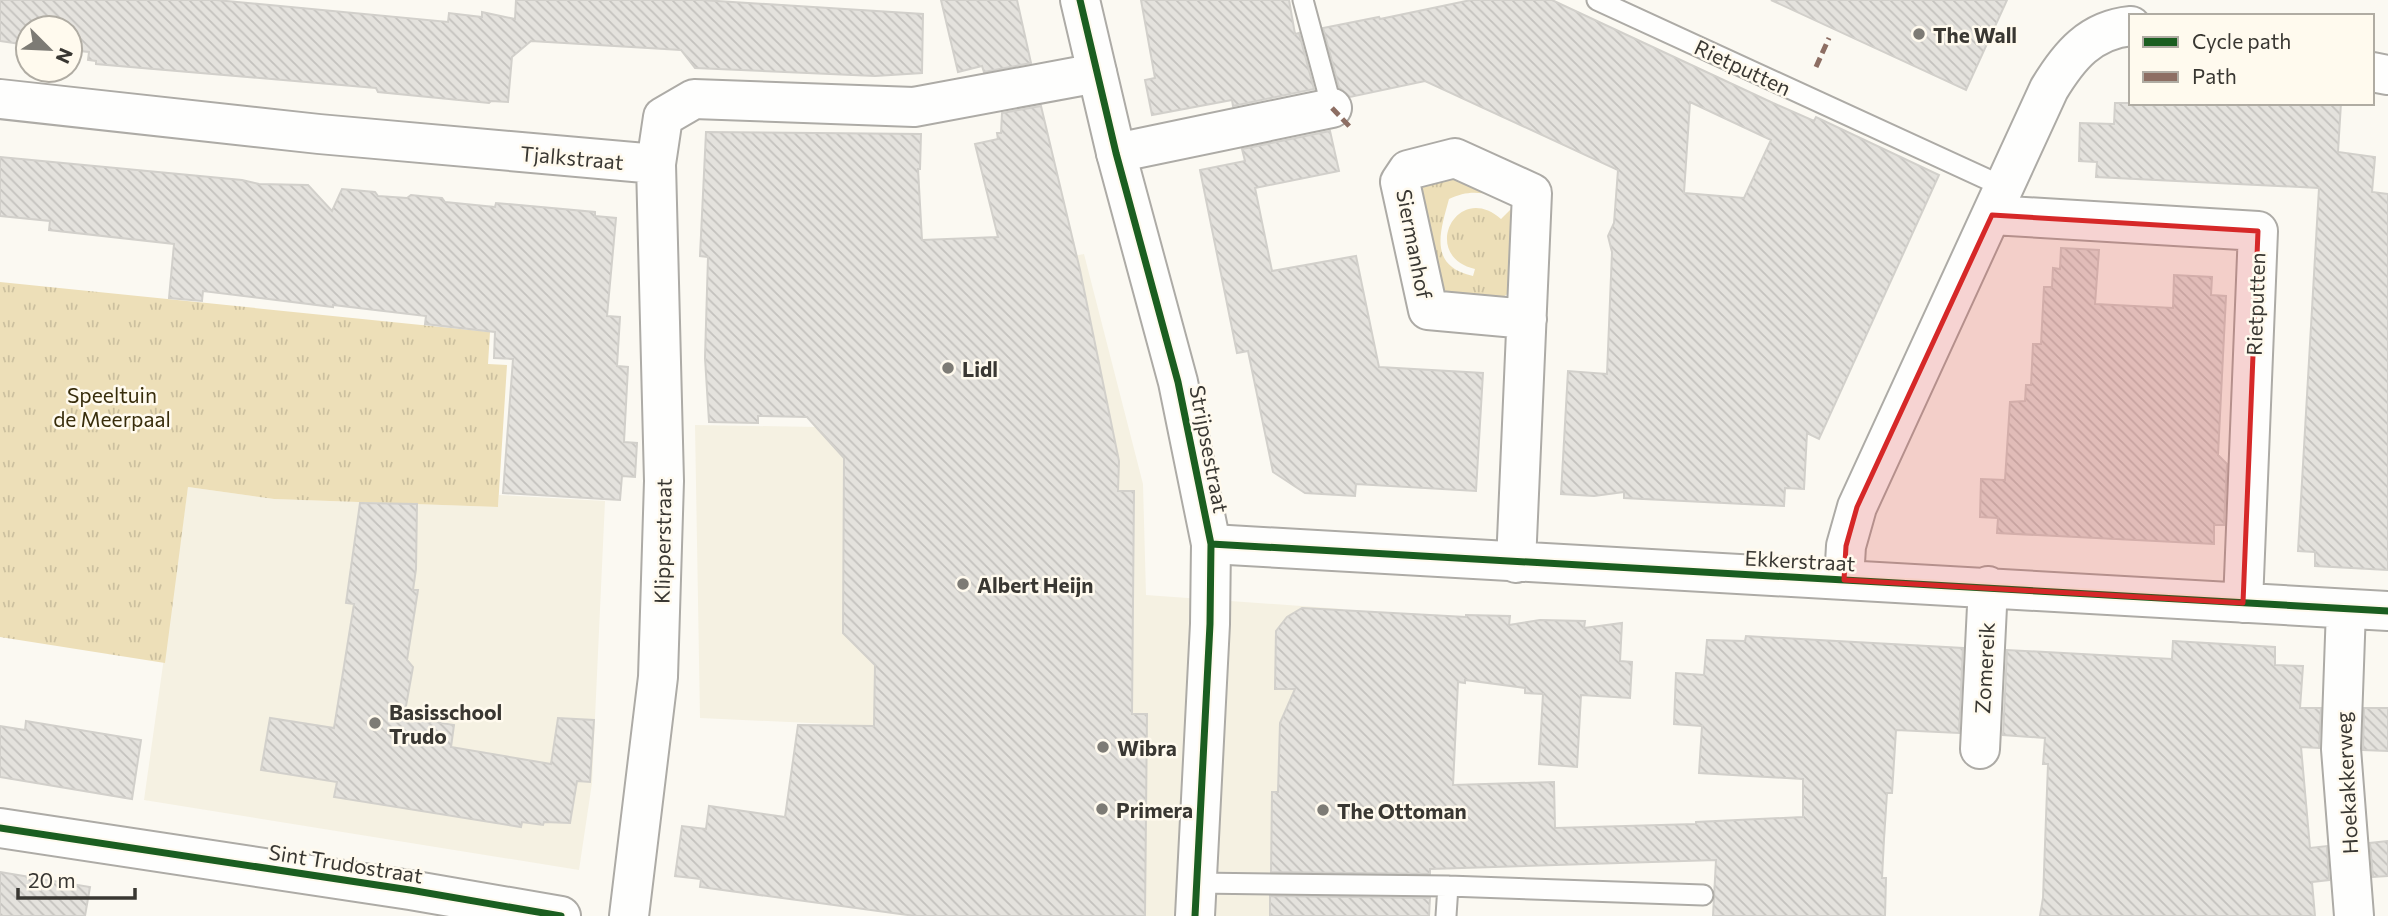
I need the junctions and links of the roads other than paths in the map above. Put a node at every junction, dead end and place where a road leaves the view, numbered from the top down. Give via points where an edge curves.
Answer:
1 (1080, 0) edge
2 (1303, 0) edge
3 (1597, 0) edge
4 (2129, 26) edge
5 (1097, 74) junction
6 (0, 99) edge
7 (1332, 108) joint
8 (1116, 153) junction
9 (656, 164) junction
10 (1998, 201) junction
11 (1527, 318) junction
12 (1211, 544) junction
13 (1516, 563) junction
14 (1844, 580) junction
15 (1988, 586) junction
16 (2243, 603) junction
17 (2346, 609) junction
18 (2388, 611) edge
19 (1980, 749) dead end
20 (0, 828) edge
21 (1448, 886) junction
22 (1703, 895) dead end
23 (1196, 900) edge
24 (561, 916) edge
25 (629, 916) edge
26 (1446, 916) edge
27 (2354, 916) edge

1 - 5 street, Strijpsestraat
2 - 7 lane
3 - 10 lane, Rietputten
4 - 10 street via 2099,34 2073,52 2049,89
5 - 8 street, Strijpsestraat
5 - 9 street via 914,107 694,99 663,117
6 - 9 street, Tjalkstraat
7 - 8 street
8 - 12 street, Strijpsestraat via 1178,382
9 - 25 street, Klipperstraat via 664,481 658,677
10 - 14 street via 1857,507 1846,546
10 - 16 street, Rietputten via 2258,231
11 - 11 street, Siermanhof via 1428,310 1400,182 1408,170 1455,158 1532,193
11 - 13 street, Siermanhof
12 - 13 street, Ekkerstraat
12 - 23 street, Strijpsestraat
13 - 14 street, Ekkerstraat
14 - 15 street, Ekkerstraat
15 - 16 street, Ekkerstraat
15 - 19 street, Zomereik
16 - 17 street, Ekkerstraat
17 - 18 street, Ekkerstraat
17 - 27 street, Hoekakkerweg via 2341,749
20 - 24 street, Sint Trudostraat
21 - 22 lane
21 - 23 lane
21 - 26 lane

